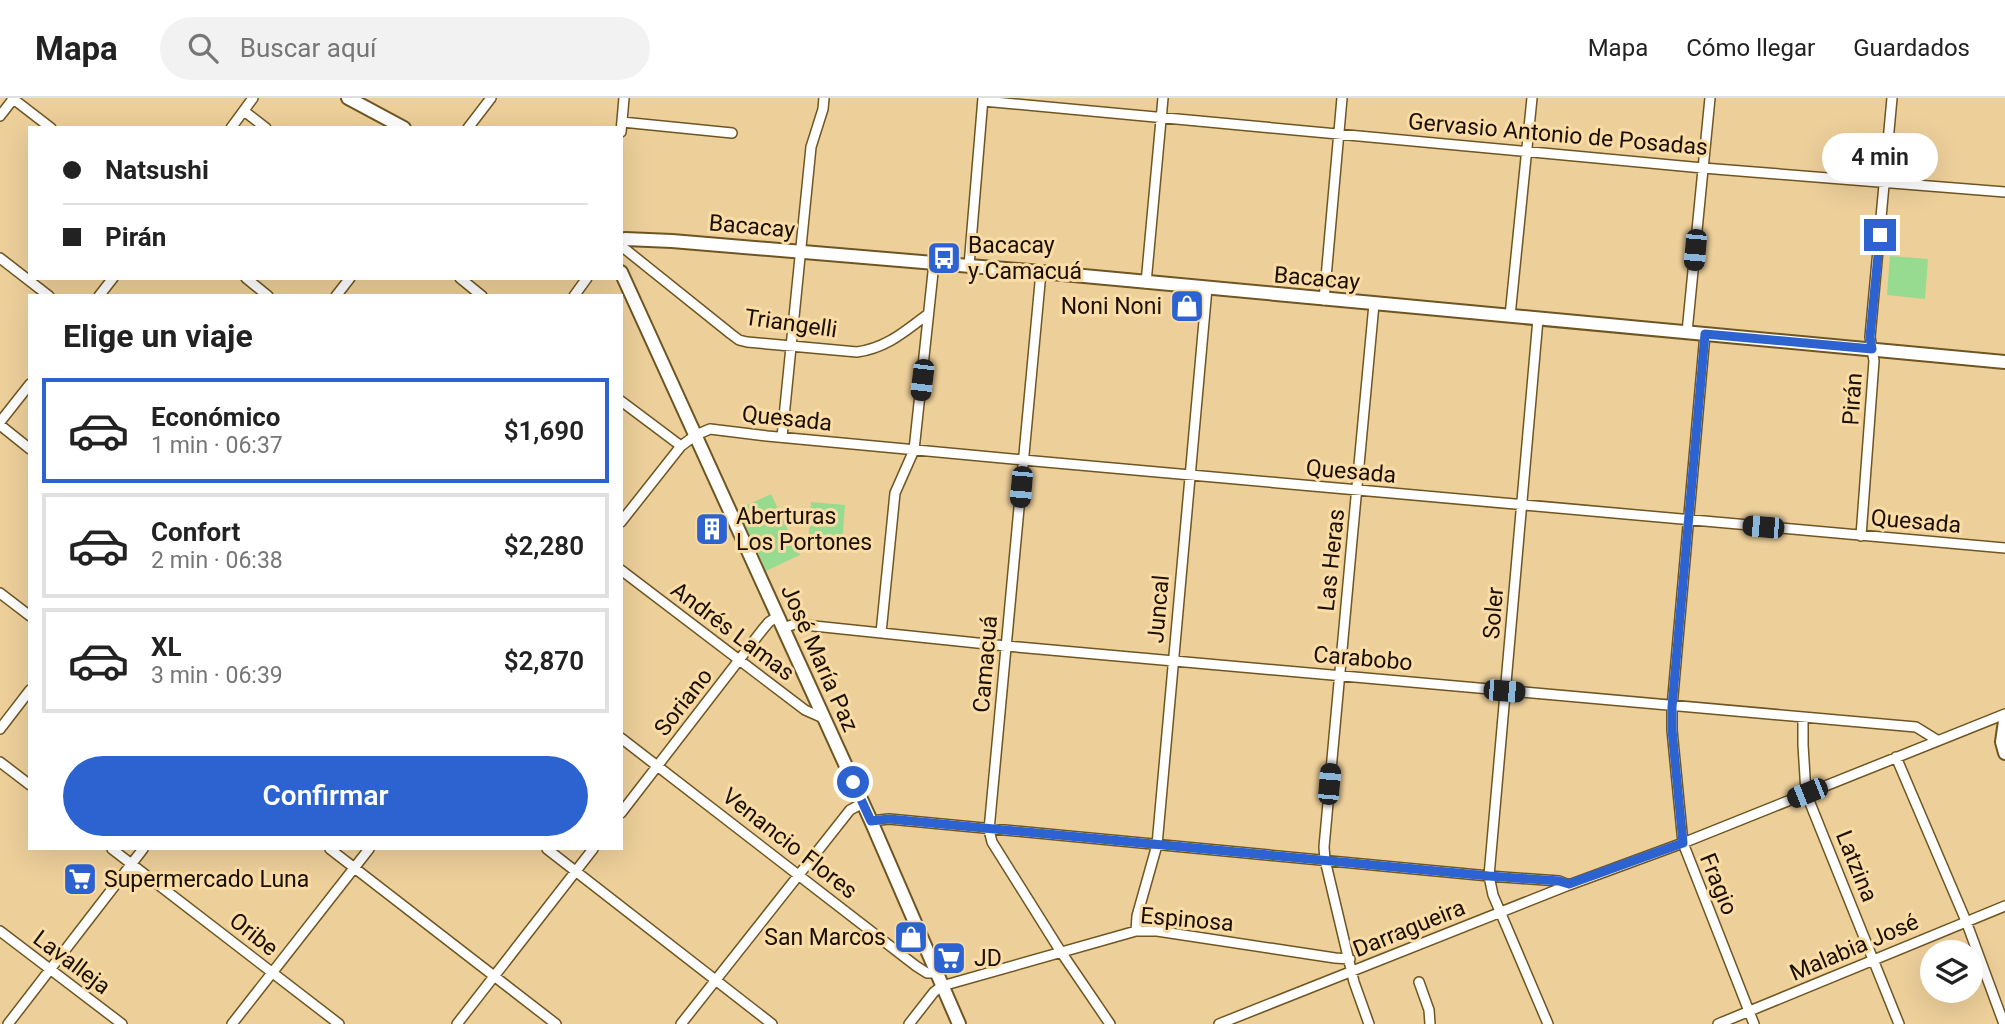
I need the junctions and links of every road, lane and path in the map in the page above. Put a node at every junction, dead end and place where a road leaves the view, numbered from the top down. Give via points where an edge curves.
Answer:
1 (13, 98) edge
2 (253, 98) edge
3 (348, 98) edge
4 (491, 98) edge
5 (624, 98) edge
6 (824, 98) edge
7 (1163, 98) edge
8 (1342, 98) edge
9 (1532, 98) edge
10 (1710, 98) edge
11 (1892, 98) edge
12 (983, 100) edge
13 (244, 111) junction
14 (0, 116) edge
15 (1161, 118) junction
16 (48, 126) edge
17 (233, 126) edge
18 (263, 126) edge
19 (400, 126) edge
20 (470, 126) edge
21 (622, 126) edge
22 (623, 127) edge
23 (733, 133) dead end
24 (1339, 133) junction
25 (1527, 150) junction
26 (1703, 167) junction
27 (1884, 183) junction
28 (2005, 192) edge
29 (623, 244) edge
30 (800, 251) junction
31 (0, 258) edge
32 (934, 263) junction
33 (969, 266) junction
34 (1041, 272) junction
35 (623, 276) edge
36 (28, 280) edge
37 (28, 280) edge
38 (111, 280) edge
39 (248, 280) edge
40 (348, 280) edge
41 (462, 280) edge
42 (585, 280) edge
43 (1146, 283) junction
44 (1207, 288) junction
45 (46, 294) edge
46 (101, 294) edge
47 (266, 294) edge
48 (338, 294) edge
49 (480, 294) edge
50 (575, 294) edge
51 (1324, 300) junction
52 (1374, 304) junction
53 (928, 314) junction
54 (1510, 316) junction
55 (1538, 319) junction
56 (1687, 332) junction
57 (1705, 334) junction
58 (792, 346) junction
59 (1872, 349) junction
60 (2005, 362) edge
61 (28, 387) edge
62 (623, 402) edge
63 (0, 424) edge
64 (696, 435) junction
65 (782, 437) junction
66 (681, 446) junction
67 (28, 447) edge
68 (914, 450) junction
69 (1023, 460) junction
70 (1189, 475) junction
71 (1358, 491) junction
72 (1522, 505) junction
73 (623, 519) edge
74 (1689, 520) junction
75 (1861, 536) junction
76 (2005, 548) edge
77 (623, 572) edge
78 (0, 593) edge
79 (28, 614) edge
80 (780, 622) junction
81 (881, 633) junction
82 (1006, 646) junction
83 (1173, 660) junction
84 (740, 661) junction
85 (1338, 675) junction
86 (1504, 691) junction
87 (28, 693) edge
88 (1672, 707) junction
89 (2005, 714) edge
90 (823, 718) junction
91 (1803, 719) junction
92 (2005, 721) edge
93 (0, 729) edge
94 (623, 740) edge
95 (1937, 740) junction
96 (2005, 753) edge
97 (1896, 757) junction
98 (0, 762) edge
99 (658, 766) junction
100 (28, 783) edge
101 (1807, 793) junction
102 (863, 803) junction
103 (623, 810) edge
104 (871, 821) junction
105 (989, 830) junction
106 (1683, 843) junction
107 (1157, 845) junction
108 (112, 850) edge
109 (142, 850) edge
110 (331, 850) edge
111 (368, 850) edge
112 (548, 850) edge
113 (592, 850) edge
114 (1325, 860) junction
115 (131, 864) junction
116 (354, 867) junction
117 (576, 872) junction
118 (799, 874) junction
119 (1489, 876) junction
120 (1569, 884) junction
121 (2005, 906) edge
122 (1500, 912) junction
123 (1966, 921) junction
124 (1136, 930) junction
125 (0, 931) edge
126 (1061, 952) junction
127 (1350, 959) junction
128 (1874, 959) junction
129 (50, 970) junction
130 (1352, 972) junction
131 (272, 973) junction
132 (937, 973) junction
133 (494, 976) junction
134 (716, 980) junction
135 (1419, 982) dead end
136 (942, 986) junction
137 (1749, 1011) junction
138 (8, 1024) edge
139 (121, 1024) edge
140 (232, 1024) edge
141 (339, 1024) edge
142 (457, 1024) edge
143 (556, 1024) edge
144 (681, 1024) edge
145 (772, 1024) edge
146 (909, 1024) edge
147 (959, 1024) edge
148 (1110, 1024) edge
149 (1220, 1024) edge
150 (1369, 1024) edge
151 (1430, 1024) edge
152 (1548, 1024) edge
153 (1718, 1024) edge
154 (1754, 1024) edge
155 (1899, 1024) edge
156 (2004, 1024) edge

1 - 14 street
1 - 16 street
2 - 13 street
3 - 19 street
4 - 20 street
5 - 21 street
6 - 30 street via 811,147
7 - 15 street
8 - 24 street
9 - 25 street
10 - 26 street
11 - 27 street, Pirán
12 - 15 street, Gervasio Antonio de Posadas
12 - 33 street
13 - 17 street
13 - 18 street
15 - 24 street, Gervasio Antonio de Posadas
15 - 43 street
22 - 23 street
24 - 25 street, Gervasio Antonio de Posadas
24 - 51 street
25 - 26 street, Gervasio Antonio de Posadas
25 - 54 street
26 - 27 street, Gervasio Antonio de Posadas
26 - 56 street
27 - 28 street, Gervasio Antonio de Posadas
27 - 59 street, Pirán
29 - 30 street, Bacacay via 672,241
29 - 58 street, Triangelli via 739,340
30 - 32 street, Bacacay
30 - 58 street
31 - 36 street
32 - 33 street, Bacacay
32 - 53 street
33 - 34 street, Bacacay
34 - 43 street, Bacacay
34 - 69 street, Camacuá
35 - 64 street, José María Paz
37 - 45 street
38 - 46 street
39 - 47 street
40 - 48 street
41 - 49 street
42 - 50 street
43 - 44 street, Bacacay
44 - 51 street, Bacacay
44 - 70 street, Juncal
51 - 52 street, Bacacay
52 - 54 street, Bacacay
52 - 71 street, Las Heras
53 - 58 street, Triangelli via 892,341 870,350
53 - 68 street
54 - 55 street, Bacacay
55 - 56 street, Bacacay
55 - 72 street, Soler
56 - 57 street, Bacacay
57 - 59 street, Bacacay
57 - 74 street, Fragio
58 - 65 street
59 - 60 street, Bacacay
59 - 75 street, Pirán
61 - 63 street
62 - 66 street
63 - 67 street
64 - 65 street, Quesada via 710,429
64 - 66 street
64 - 80 street, José María Paz
65 - 68 street, Quesada
66 - 73 street
68 - 69 street, Quesada
68 - 81 street via 894,498
69 - 70 street, Quesada
69 - 82 street, Camacuá
70 - 71 street, Quesada
70 - 83 street, Juncal
71 - 72 street, Quesada
71 - 85 street, Las Heras
72 - 74 street, Quesada
72 - 86 street, Soler
74 - 75 street, Quesada
74 - 88 street, Fragio
75 - 76 street, Quesada
77 - 84 street, Andrés Lamas
78 - 79 street
80 - 81 street, Carabobo
80 - 84 street, Soriano via 769,622
80 - 90 street, José María Paz
81 - 82 street, Carabobo
82 - 83 street, Carabobo
82 - 105 street, Camacuá
83 - 85 street, Carabobo
83 - 107 street, Juncal
84 - 90 street, Andrés Lamas via 805,710
84 - 99 street, Soriano
85 - 86 street, Carabobo
85 - 114 street, Las Heras
86 - 88 street, Carabobo
86 - 119 street, Soler
87 - 93 street
88 - 91 street, Carabobo
88 - 106 street, Fragio
89 - 95 street, Darragueira
90 - 102 street, José María Paz
91 - 95 street, Carabobo via 1916,727
91 - 101 street, Latzina
92 - 96 street
94 - 99 street, Venancio Flores
95 - 97 street, Darragueira
97 - 101 street, Darragueira
97 - 123 street
98 - 100 street
99 - 103 street, Soriano
99 - 118 street, Venancio Flores
101 - 106 street, Darragueira
101 - 128 street, Latzina
102 - 104 street, José María Paz
102 - 118 street via 850,810
104 - 105 street
104 - 132 street, José María Paz
105 - 107 street
105 - 126 street via 992,842
106 - 120 street, Darragueira
106 - 137 street, Fragio
107 - 114 street
107 - 124 street, Juncal
108 - 115 street, Oribe
109 - 115 street
110 - 116 street
111 - 116 street
112 - 117 street
113 - 117 street
114 - 119 street
114 - 127 street, Las Heras
115 - 129 street
115 - 131 street, Oribe
116 - 131 street
116 - 133 street
117 - 133 street
117 - 134 street
118 - 132 street, Venancio Flores via 916,967
118 - 134 street
119 - 120 street
119 - 122 street, Soler
120 - 122 street, Darragueira
121 - 123 street, Malabia José
122 - 130 street, Darragueira
122 - 152 street, Soler
123 - 128 street, Malabia José
123 - 156 street
124 - 126 street, Espinosa
124 - 127 street, Espinosa
125 - 129 street, Lavalleja
126 - 136 street, Espinosa
126 - 148 street
127 - 130 street, Las Heras
128 - 137 street, Malabia José
128 - 155 street, Latzina
129 - 138 street
129 - 139 street, Lavalleja
130 - 149 street, Darragueira
130 - 150 street, Las Heras
131 - 140 street
131 - 141 street, Oribe
132 - 136 street, José María Paz
133 - 142 street
133 - 143 street
134 - 144 street
134 - 145 street
135 - 151 street
136 - 146 street
136 - 147 street, José María Paz
137 - 153 street, Malabia José
137 - 154 street, Fragio

